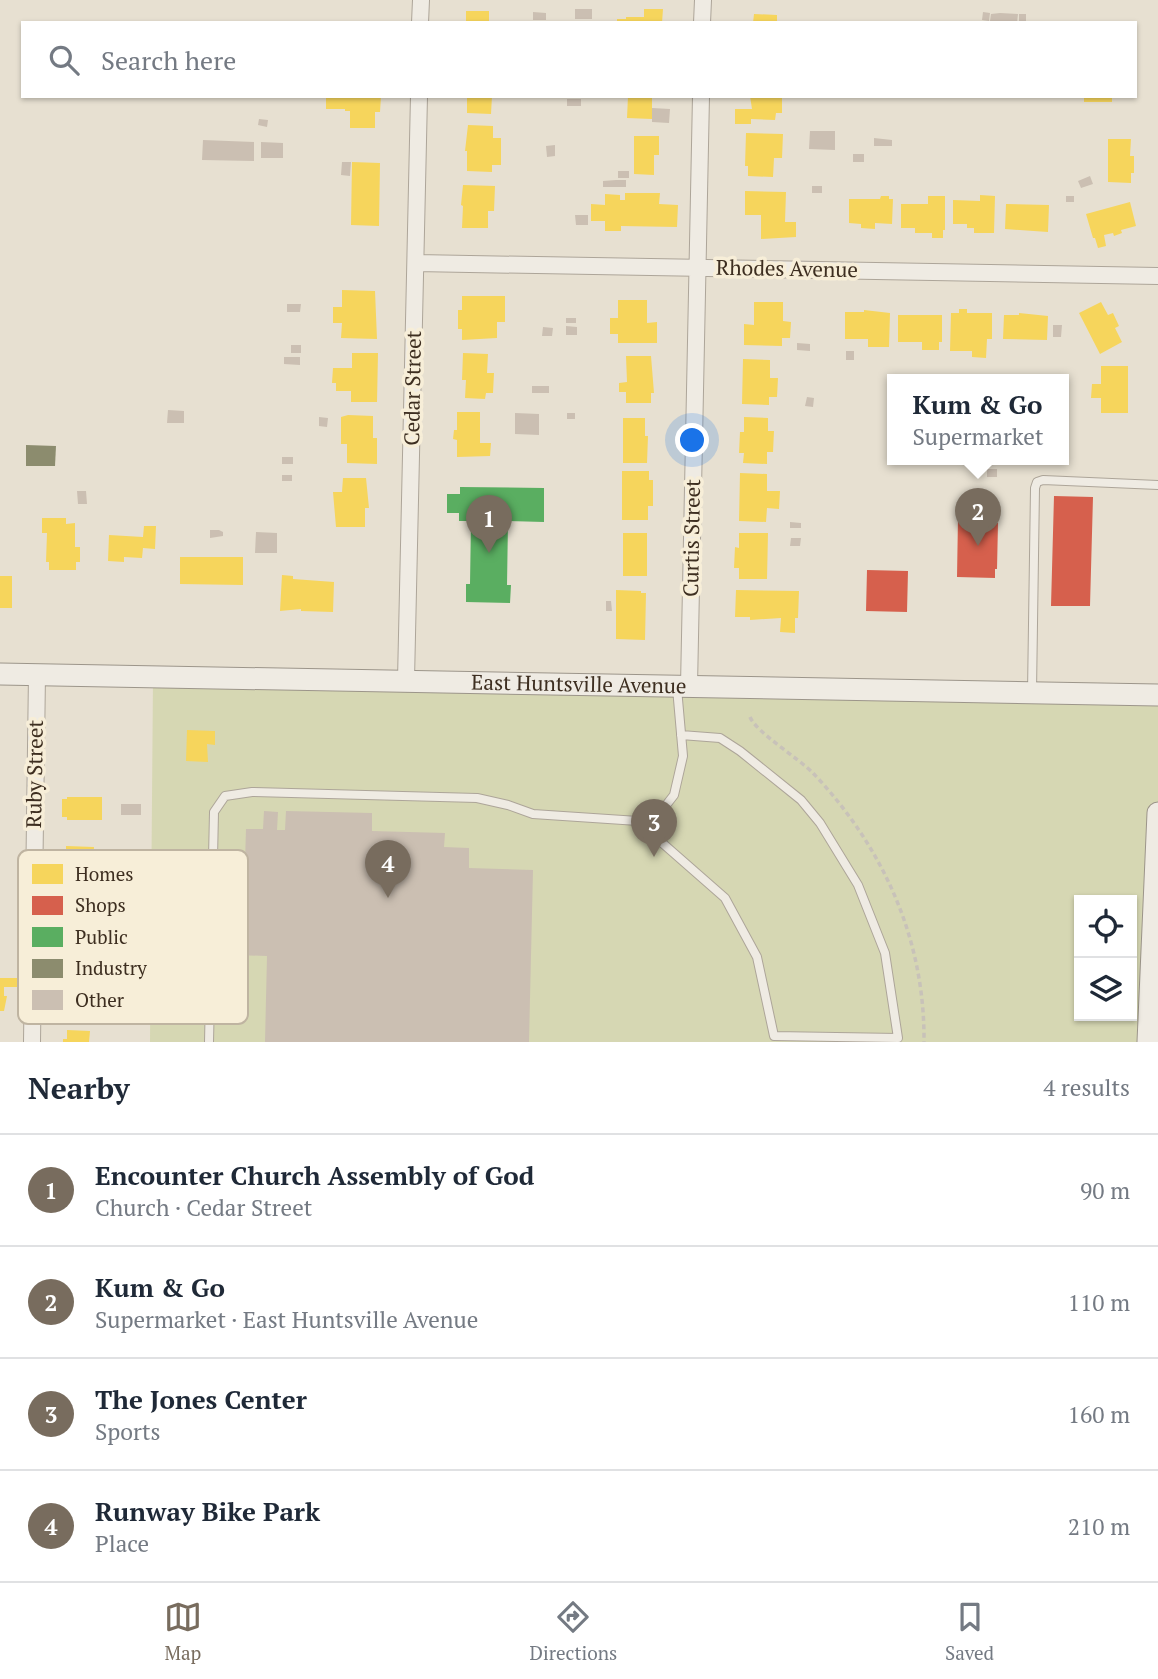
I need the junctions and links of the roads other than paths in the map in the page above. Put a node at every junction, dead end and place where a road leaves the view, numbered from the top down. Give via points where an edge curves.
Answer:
1 (421, 0) edge
2 (703, 0) edge
3 (420, 21) edge
4 (702, 21) edge
5 (419, 98) edge
6 (701, 98) edge
7 (416, 263) junction
8 (698, 267) junction
9 (1158, 275) edge
10 (1158, 485) edge
11 (0, 674) edge
12 (37, 674) junction
13 (407, 680) junction
14 (683, 686) junction
15 (1032, 692) junction
16 (1158, 695) edge
17 (681, 735) junction
18 (1158, 813) edge
19 (653, 822) junction
20 (35, 850) edge
21 (213, 850) edge
22 (1156, 923) edge
23 (32, 1024) edge
24 (209, 1024) edge
25 (774, 1039) edge
26 (898, 1040) edge
27 (32, 1042) edge
28 (209, 1042) edge
29 (1148, 1042) edge

1 - 3 street
2 - 4 street
5 - 7 street, Cedar Street
6 - 8 street, Curtis Street
7 - 8 street, Rhodes Avenue
7 - 13 street, Cedar Street
8 - 9 street, Rhodes Avenue
8 - 14 street, Curtis Street
10 - 15 lane via 1037,482
11 - 12 main road, East Huntsville Avenue
12 - 13 main road, East Huntsville Avenue
12 - 20 street, Ruby Street
13 - 14 main road, East Huntsville Avenue
14 - 15 main road, East Huntsville Avenue
14 - 17 lane
15 - 16 main road, East Huntsville Avenue
17 - 19 lane via 674,795
17 - 26 lane via 720,738 801,800 820,823 858,885 885,953
18 - 22 main road
19 - 21 lane via 533,814 477,798 252,792 225,796 214,812
19 - 25 lane via 660,841 725,898 757,957
22 - 29 main road
23 - 27 street, Ruby Street
24 - 28 lane
25 - 26 lane

